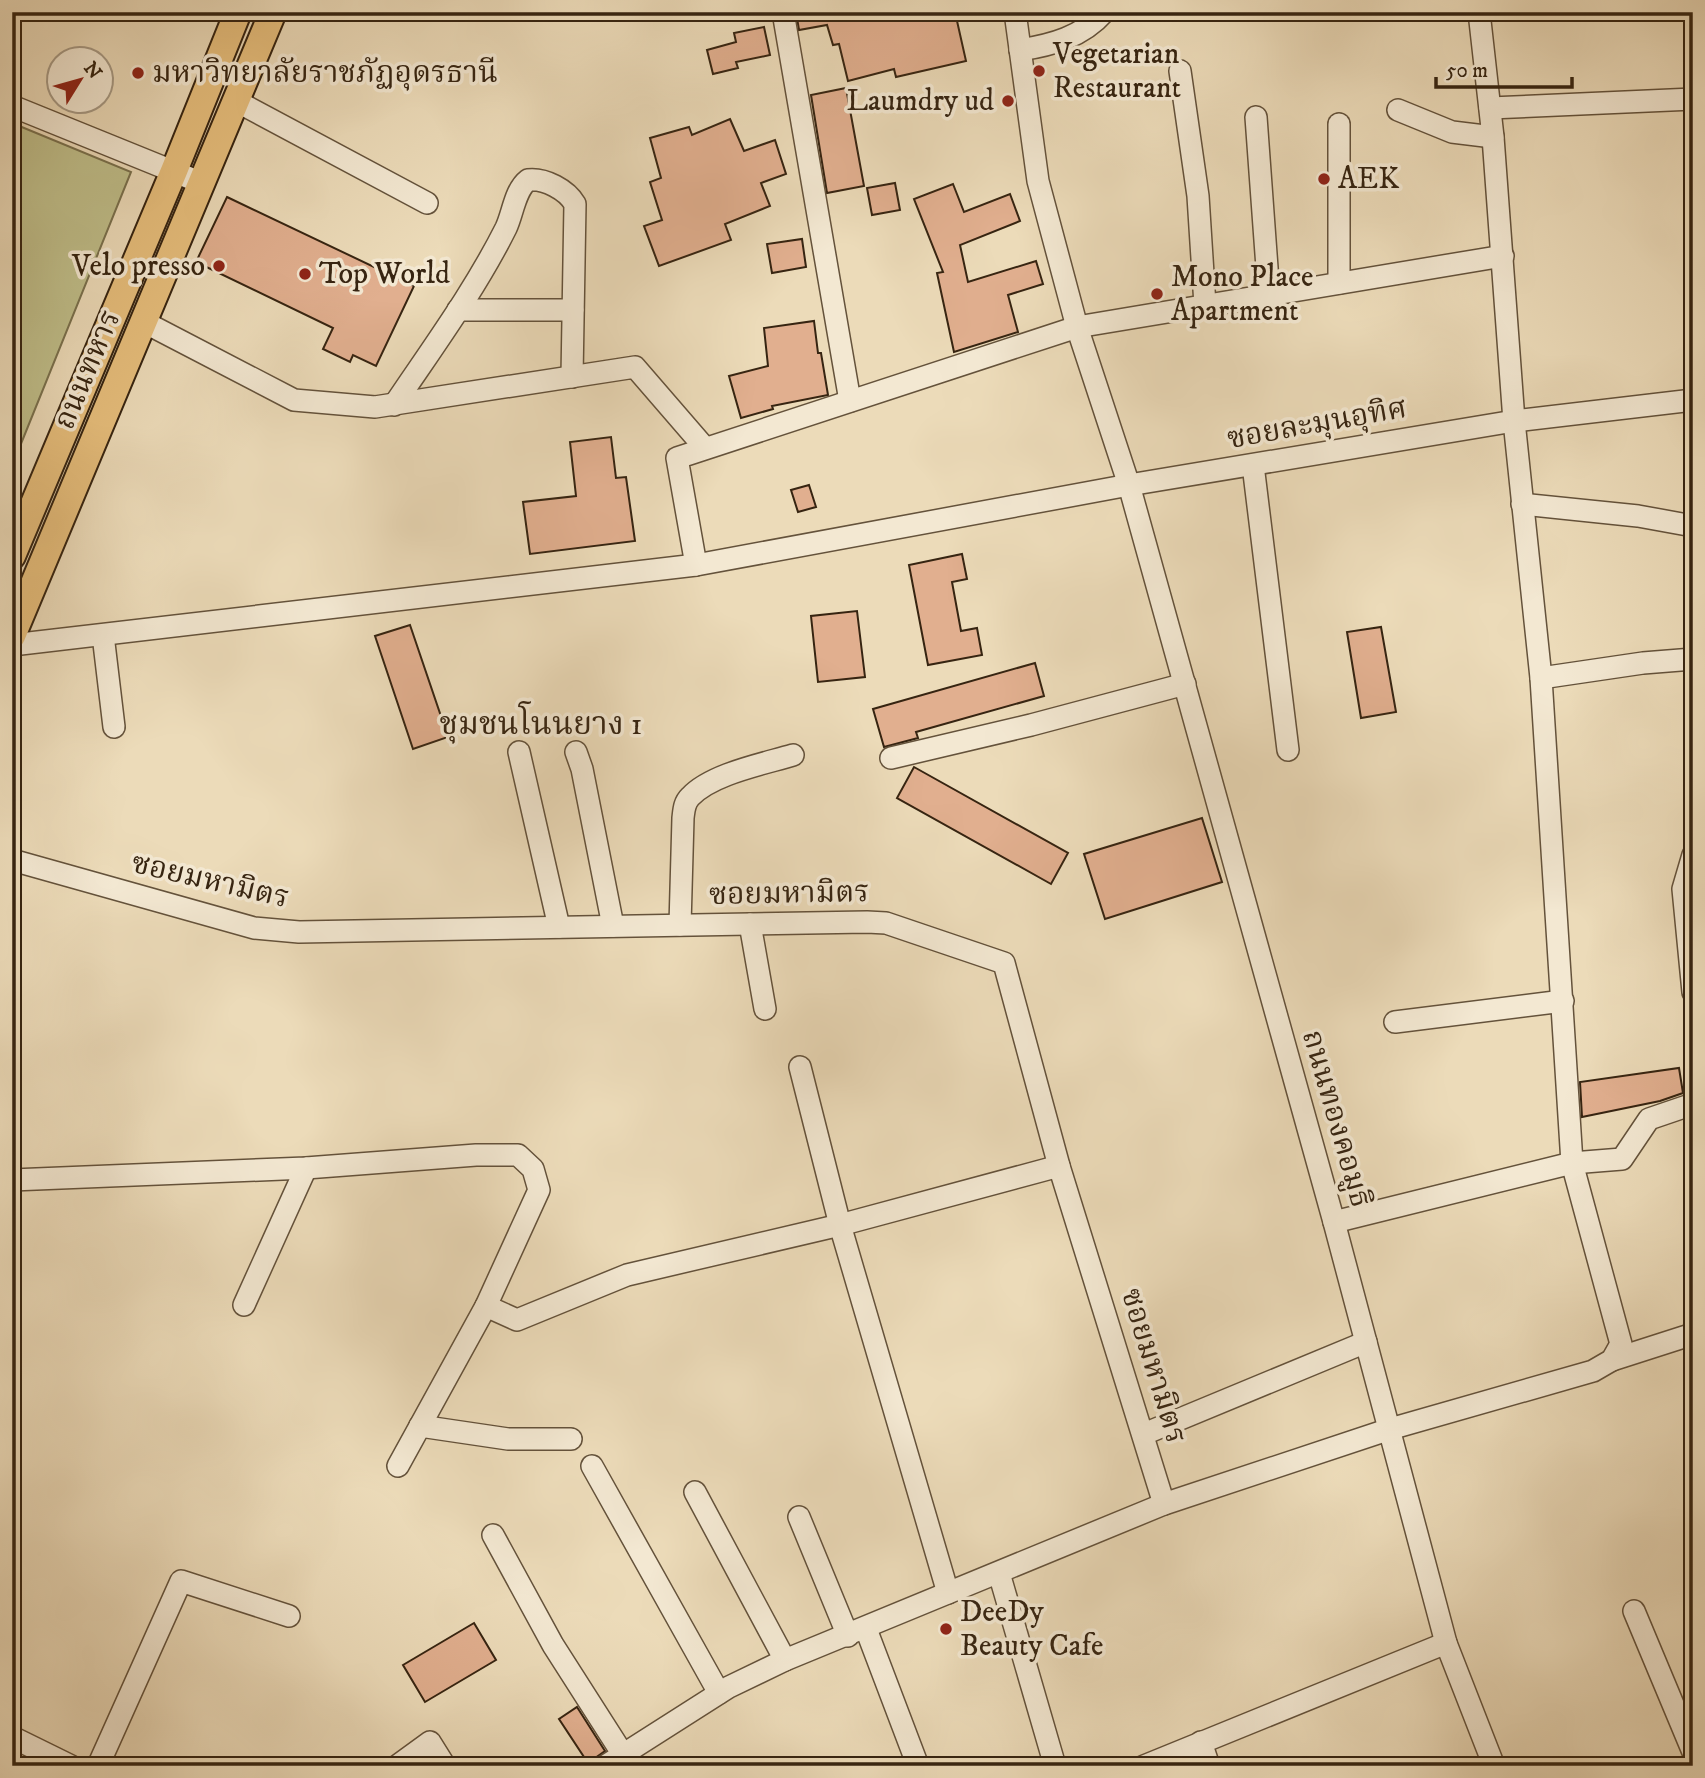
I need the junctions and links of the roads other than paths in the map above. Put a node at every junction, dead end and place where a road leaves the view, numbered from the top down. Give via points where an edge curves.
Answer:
1 (238, 12) edge
2 (273, 12) edge
3 (783, 12) edge
4 (1015, 12) edge
5 (1104, 12) edge
6 (1479, 12) edge
7 (1020, 50) junction
8 (1180, 71) dead end
9 (1693, 99) edge
10 (236, 101) junction
11 (12, 106) edge
12 (1490, 108) junction
13 (1398, 110) dead end
14 (1256, 117) dead end
15 (1339, 124) dead end
16 (1493, 137) junction
17 (174, 172) junction
18 (202, 183) junction
19 (427, 203) dead end
20 (1503, 256) junction
21 (1339, 283) junction
22 (1269, 295) junction
23 (1205, 306) junction
24 (458, 310) junction
25 (573, 310) junction
26 (144, 322) junction
27 (1077, 327) junction
28 (572, 377) junction
29 (1693, 400) edge
30 (850, 401) junction
31 (394, 405) junction
32 (1514, 421) junction
33 (705, 448) junction
34 (1253, 465) junction
35 (1129, 485) junction
36 (1522, 504) junction
37 (1693, 526) edge
38 (12, 556) edge
39 (696, 565) junction
40 (103, 635) junction
41 (12, 636) edge
42 (12, 645) edge
43 (1693, 659) edge
44 (1541, 678) junction
45 (1185, 684) junction
46 (114, 727) dead end
47 (1288, 750) dead end
48 (519, 752) dead end
49 (576, 752) dead end
50 (793, 755) dead end
51 (891, 758) dead end
52 (1693, 855) edge
53 (12, 860) edge
54 (750, 924) junction
55 (680, 925) junction
56 (614, 926) junction
57 (559, 928) junction
58 (1693, 992) edge
59 (1563, 1001) junction
60 (765, 1009) dead end
61 (1395, 1023) dead end
62 (800, 1067) dead end
63 (1693, 1104) edge
64 (1572, 1163) junction
65 (1059, 1166) junction
66 (306, 1168) junction
67 (12, 1180) edge
68 (1334, 1222) junction
69 (840, 1225) junction
70 (244, 1305) dead end
71 (486, 1306) junction
72 (1693, 1334) edge
73 (1366, 1342) junction
74 (1612, 1360) junction
75 (420, 1426) junction
76 (1390, 1429) junction
77 (1143, 1434) junction
78 (571, 1439) dead end
79 (398, 1466) dead end
80 (592, 1466) dead end
81 (695, 1492) dead end
82 (1164, 1504) junction
83 (799, 1517) dead end
84 (493, 1535) dead end
85 (999, 1573) junction
86 (948, 1593) junction
87 (1634, 1611) dead end
88 (289, 1616) dead end
89 (857, 1632) junction
90 (1447, 1643) junction
91 (785, 1660) junction
92 (719, 1693) junction
93 (12, 1737) edge
94 (1201, 1742) junction
95 (1693, 1752) edge
96 (628, 1759) edge
97 (71, 1766) edge
98 (98, 1766) edge
99 (397, 1766) edge
100 (445, 1766) edge
101 (605, 1766) edge
102 (918, 1766) edge
103 (1055, 1766) edge
104 (1144, 1766) edge
105 (1209, 1766) edge
106 (1494, 1766) edge

1 - 17 main road, ถนนทหาร
2 - 10 main road, ถนนทหาร
3 - 30 street
4 - 7 street, ถนนทองคอมูธิ
5 - 7 street via 1078,34
6 - 12 street
7 - 27 street, ถนนทองคอมูธิ via 1038,181
8 - 23 street via 1198,197
9 - 12 street
10 - 18 main road, ถนนทหาร
10 - 19 street
11 - 17 street
12 - 16 street
13 - 16 street via 1452,132
14 - 22 street
15 - 21 street
16 - 20 street
17 - 18 street
17 - 38 main road, ถนนทหาร
18 - 26 main road, ถนนทหาร
20 - 21 street
20 - 32 street
21 - 22 street
22 - 23 street
23 - 27 street
24 - 25 street
24 - 25 street via 491,258 524,183 538,179 569,195 575,204
24 - 31 street
25 - 28 street
26 - 31 street via 294,401
26 - 41 main road, ถนนทหาร
27 - 30 street
27 - 35 street, ถนนทองคอมูธิ
28 - 31 street
28 - 33 street via 635,367
29 - 32 street, ซอยละมุนอุทิศ
30 - 33 street
32 - 34 street, ซอยละมุนอุทิศ
32 - 36 street
33 - 39 street via 677,458
34 - 35 street, ซอยละมุนอุทิศ
34 - 47 street
35 - 39 street, ซอยละมุนอุทิศ
35 - 45 street, ถนนทองคอมูธิ
36 - 37 street
36 - 44 street
39 - 40 street, ซอยละมุนอุทิศ
40 - 42 street, ซอยละมุนอุทิศ
40 - 46 street
43 - 44 street
44 - 59 street
45 - 51 street
45 - 68 street, ถนนทองคอมูธิ
48 - 57 street
49 - 56 street
50 - 55 street via 717,779 684,805
52 - 58 street via 1683,889
53 - 57 street, ซอยมหามิตร via 254,928 299,932
54 - 55 street, ซอยมหามิตร
54 - 60 street
54 - 65 street, ซอยมหามิตร via 886,923 1004,962
55 - 56 street, ซอยมหามิตร
56 - 57 street, ซอยมหามิตร
59 - 61 street
59 - 64 street
62 - 69 street
63 - 64 street via 1648,1119 1622,1159
64 - 68 street
64 - 74 street via 1621,1344
65 - 69 street
65 - 77 street, ซอยมหามิตร
66 - 67 street
66 - 70 street
66 - 71 street via 476,1155 518,1155 527,1161 539,1189
68 - 73 street, ถนนทองคอมูธิ
69 - 71 street via 627,1275 517,1320
69 - 86 street
71 - 75 street
72 - 74 street
73 - 76 street, ถนนทองคอมูธิ
73 - 77 street
74 - 76 street via 1593,1371
75 - 78 street via 508,1439
75 - 79 street
76 - 82 street
76 - 90 street, ถนนทองคอมูธิ
77 - 82 street, ซอยมหามิตร
80 - 92 street
81 - 91 street
82 - 85 street
83 - 89 street
84 - 96 street via 553,1645
85 - 86 street
85 - 103 street
86 - 89 street
87 - 95 street
88 - 98 street via 181,1581
89 - 91 street
89 - 102 street
90 - 94 street
90 - 106 street, ถนนทองคอมูธิ
91 - 92 street
92 - 96 street
93 - 97 street
94 - 104 street
94 - 105 street
96 - 101 street
99 - 100 street via 430,1742

